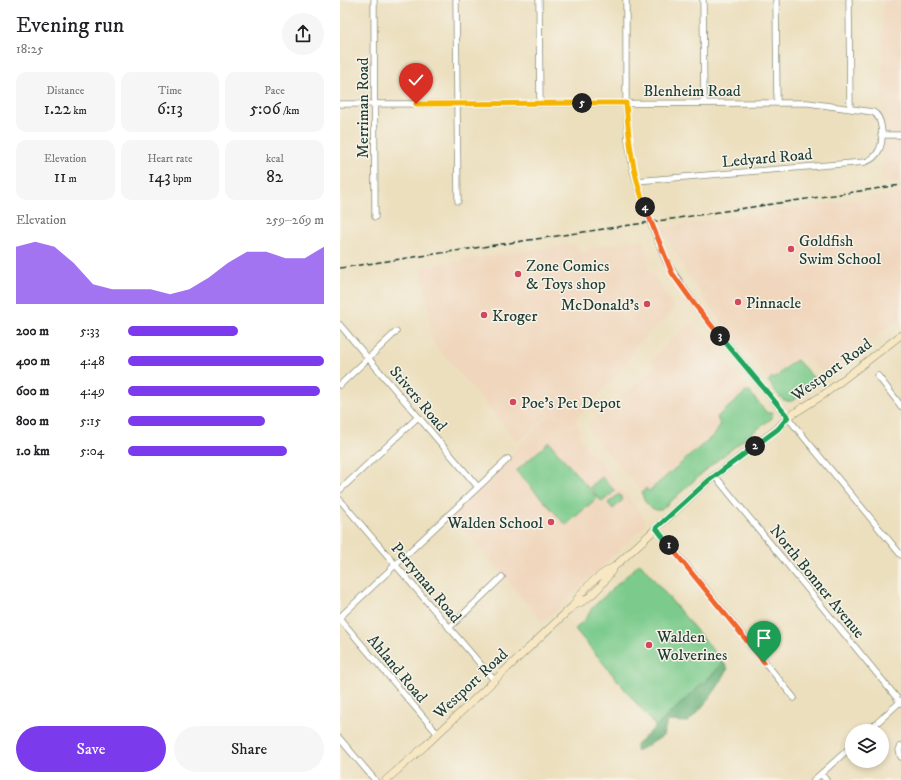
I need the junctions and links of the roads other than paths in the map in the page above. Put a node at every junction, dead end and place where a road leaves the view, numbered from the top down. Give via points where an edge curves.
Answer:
1 (374, 0) edge
2 (456, 0) edge
3 (539, 0) edge
4 (626, 0) edge
5 (703, 0) edge
6 (776, 0) edge
7 (849, 0) edge
8 (626, 103) junction
9 (704, 103) junction
10 (777, 103) junction
11 (340, 104) edge
12 (375, 104) junction
13 (457, 104) junction
14 (540, 104) junction
15 (850, 108) junction
16 (881, 135) junction
17 (901, 135) edge
18 (636, 181) junction
19 (458, 201) dead end
20 (375, 217) dead end
21 (340, 326) edge
22 (396, 332) dead end
23 (900, 338) edge
24 (368, 359) junction
25 (878, 376) dead end
26 (340, 385) edge
27 (900, 402) edge
28 (418, 417) junction
29 (788, 417) junction
30 (508, 459) dead end
31 (715, 476) junction
32 (478, 487) junction
33 (340, 490) edge
34 (340, 500) edge
35 (656, 528) junction
36 (901, 555) edge
37 (395, 565) junction
38 (502, 577) dead end
39 (340, 618) edge
40 (449, 628) junction
41 (494, 680) junction
42 (794, 698) dead end
43 (901, 702) edge
44 (876, 724) edge
45 (437, 733) junction
46 (340, 739) edge
47 (901, 746) edge
48 (845, 752) edge
49 (901, 757) edge
50 (821, 774) junction
51 (375, 780) edge
52 (386, 780) edge
53 (814, 780) edge
54 (826, 780) edge

1 - 12 street, Merriman Road
2 - 13 street
3 - 14 street
4 - 8 street
5 - 9 street
6 - 10 street
7 - 15 street
8 - 9 street, Blenheim Road
8 - 14 street, Blenheim Road
8 - 18 street via 630,153
9 - 10 street, Blenheim Road
10 - 15 street, Blenheim Road via 822,104
11 - 12 street, Blenheim Road
12 - 13 street, Blenheim Road
12 - 20 street, Merriman Road
13 - 14 street, Blenheim Road
13 - 19 street
15 - 16 street, Blenheim Road via 877,114 880,119
16 - 17 street
16 - 18 street, Ledyard Road via 876,155 865,162
18 - 29 street via 666,261 678,282
21 - 24 street, Stivers Road
22 - 24 street
23 - 29 main road, Westport Road via 823,395
24 - 26 street
24 - 28 street, Stivers Road
25 - 27 street
28 - 32 street, Stivers Road
28 - 33 street
29 - 31 main road, Westport Road via 778,429
29 - 36 street
30 - 32 street
31 - 35 main road, Westport Road via 688,497
31 - 43 street, North Bonner Avenue
32 - 37 street
34 - 37 street, Perryman Road
35 - 41 main road, Westport Road via 614,567 606,581 585,601 573,606
35 - 42 street
37 - 39 street
37 - 40 street, Perryman Road
38 - 40 street
39 - 45 street, Ahland Road
40 - 41 street, Perryman Road
41 - 45 main road, Westport Road
43 - 44 street
45 - 52 main road, Westport Road
46 - 51 street
47 - 49 street
48 - 50 street
50 - 53 street
50 - 54 street

